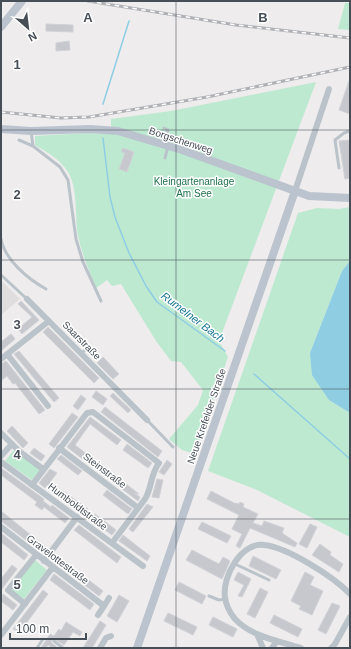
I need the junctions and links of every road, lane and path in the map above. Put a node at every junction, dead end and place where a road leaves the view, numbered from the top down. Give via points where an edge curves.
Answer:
1 (22, 1) edge
2 (1, 27) edge
3 (329, 89) dead end
4 (164, 128) dead end
5 (1, 129) edge
6 (31, 131) junction
7 (350, 131) edge
8 (19, 140) dead end
9 (165, 145) junction
10 (32, 146) junction
11 (165, 158) dead end
12 (339, 168) dead end
13 (295, 192) junction
14 (350, 198) edge
15 (1, 239) edge
16 (1, 275) edge
17 (46, 289) dead end
18 (27, 299) joint
19 (101, 301) dead end
20 (49, 321) junction
21 (7, 354) junction
22 (82, 354) junction
23 (98, 355) dead end
24 (1, 359) edge
25 (48, 406) dead end
26 (147, 420) joint
27 (1, 433) edge
28 (11, 445) junction
29 (173, 447) dead end
30 (59, 448) junction
31 (1, 456) edge
32 (1, 462) edge
33 (43, 469) junction
34 (32, 485) junction
35 (138, 508) junction
36 (77, 517) junction
37 (1, 527) edge
38 (112, 543) junction
39 (36, 555) junction
40 (44, 561) junction
41 (235, 564) junction
42 (143, 566) dead end
43 (53, 568) junction
44 (269, 580) dead end
45 (350, 594) edge
46 (209, 596) dead end
47 (109, 598) dead end
48 (226, 599) junction
49 (25, 604) junction
50 (104, 606) junction
51 (98, 615) dead end
52 (350, 617) edge
53 (257, 634) junction
54 (1, 635) edge
55 (111, 636) dead end
56 (43, 639) dead end
57 (54, 641) dead end
58 (277, 641) junction
59 (37, 648) edge
60 (63, 648) edge
61 (100, 648) edge
62 (137, 648) edge
63 (263, 648) edge
64 (272, 648) edge
65 (301, 648) edge
66 (331, 648) edge

1 - 2 main road
3 - 13 street
4 - 9 lane via 168,130
5 - 6 main road, Borgschenweg
6 - 9 main road, Borgschenweg via 90,128 118,131
6 - 10 lane
7 - 12 lane via 334,140
8 - 10 lane
9 - 11 lane
9 - 13 main road, Borgschenweg
10 - 19 lane via 60,167 68,180 76,238 83,262
13 - 14 main road, Borgschenweg via 321,198
13 - 62 main road, Neue Krefelder Straße
15 - 17 lane via 5,252 22,271 33,282
16 - 18 lane, Saarstraße
18 - 20 street, Saarstraße
20 - 21 street
20 - 22 street, Saarstraße
21 - 24 street
21 - 25 street
22 - 23 lane via 85,350 91,349
22 - 26 street, Saarstraße
26 - 29 lane
27 - 28 street
28 - 31 street
28 - 33 street
30 - 33 street
30 - 35 street, Steinstraße
30 - 35 street via 87,413 93,412 159,464 151,476 148,494
32 - 34 street, Humboldtstraße
33 - 34 street
34 - 36 street, Humboldtstraße
35 - 38 street
36 - 38 street, Humboldtstraße
36 - 40 street
37 - 39 street, Gravelottestraße
38 - 42 street, Humboldtstraße
39 - 40 street, Gravelottestraße
39 - 49 street via 8,590
40 - 43 street, Gravelottestraße
41 - 44 lane
41 - 45 street via 247,548 265,544 308,563 340,584
41 - 48 street via 227,582
43 - 49 street
43 - 50 street, Gravelottestraße
46 - 48 lane via 219,600
47 - 50 street
48 - 53 street via 236,620
49 - 54 street
50 - 51 street
52 - 66 street
53 - 58 street
53 - 63 street
55 - 61 street via 106,638
56 - 59 lane
57 - 60 lane
58 - 64 street
58 - 65 street

